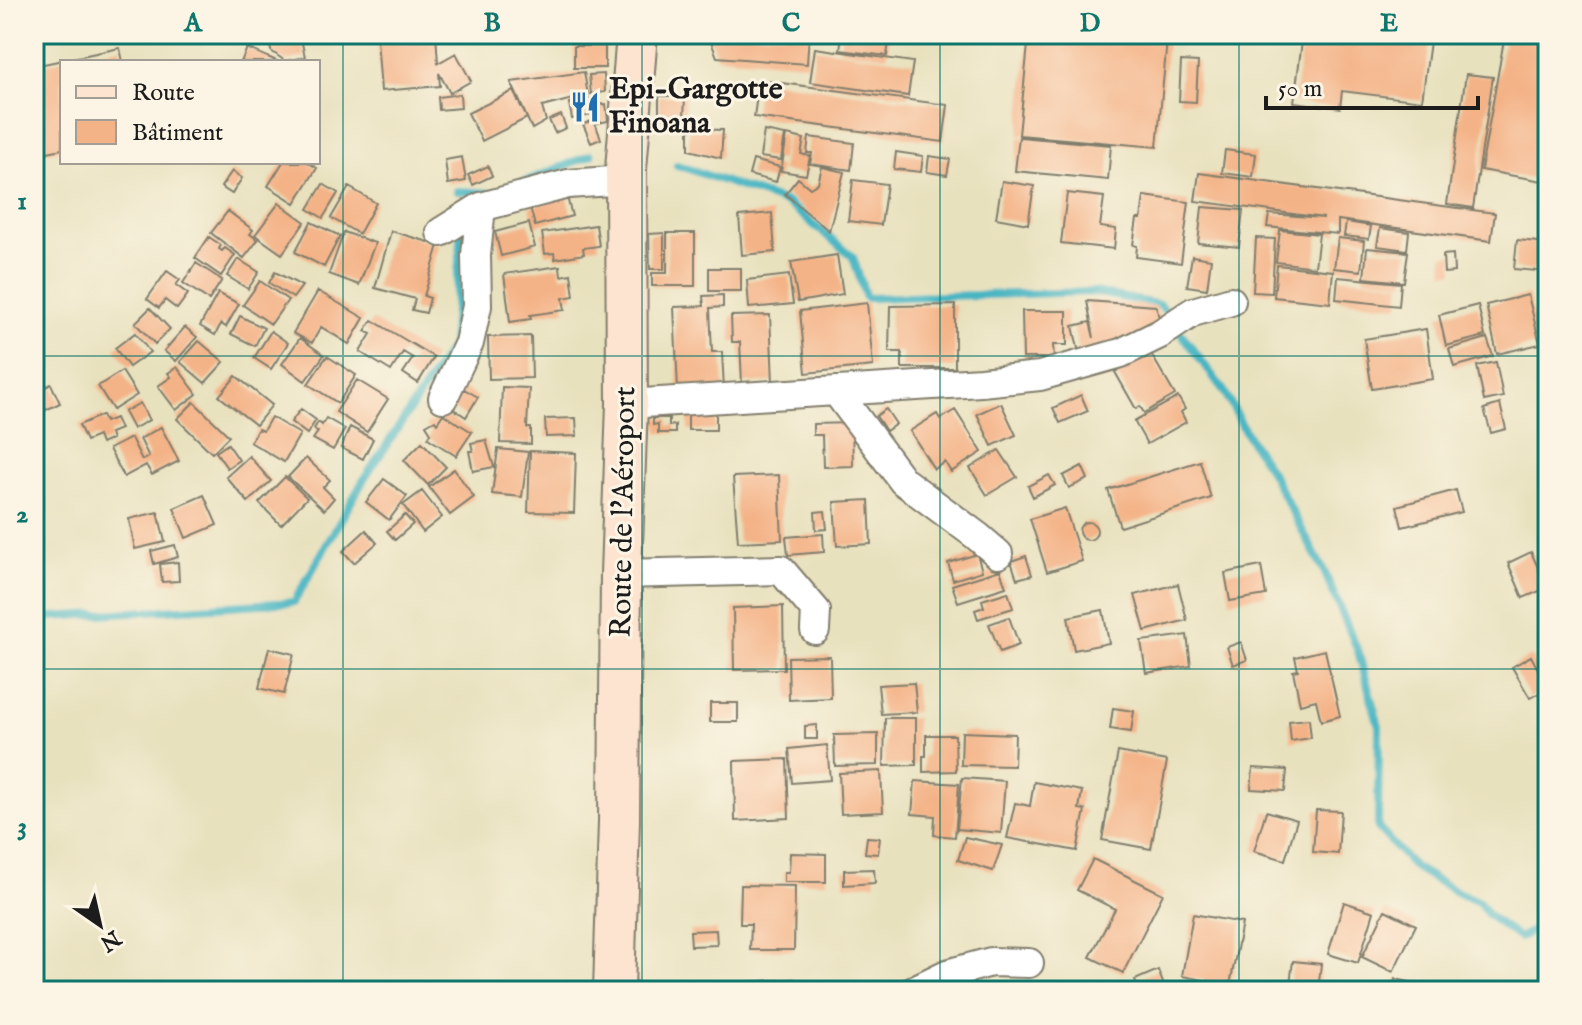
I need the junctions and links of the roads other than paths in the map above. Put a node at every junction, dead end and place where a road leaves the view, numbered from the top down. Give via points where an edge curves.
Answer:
1 (637, 34) edge
2 (626, 180) junction
3 (481, 207) junction
4 (441, 232) dead end
5 (1231, 301) dead end
6 (836, 391) junction
7 (443, 398) dead end
8 (627, 404) junction
9 (998, 554) dead end
10 (621, 574) junction
11 (815, 630) dead end
12 (1029, 963) dead end
13 (614, 991) edge
14 (912, 991) edge

1 - 2 main road, Route de l'Aéroport
2 - 3 street via 568,184
2 - 8 main road, Route de l'Aéroport
3 - 4 street
3 - 7 street via 477,306 469,343
5 - 6 street via 1193,312 1121,353 1040,376
6 - 8 street
6 - 9 street via 903,481
8 - 10 main road, Route de l'Aéroport
10 - 11 street via 781,570 816,611
10 - 13 main road, Route de l'Aéroport
12 - 14 street via 991,962

